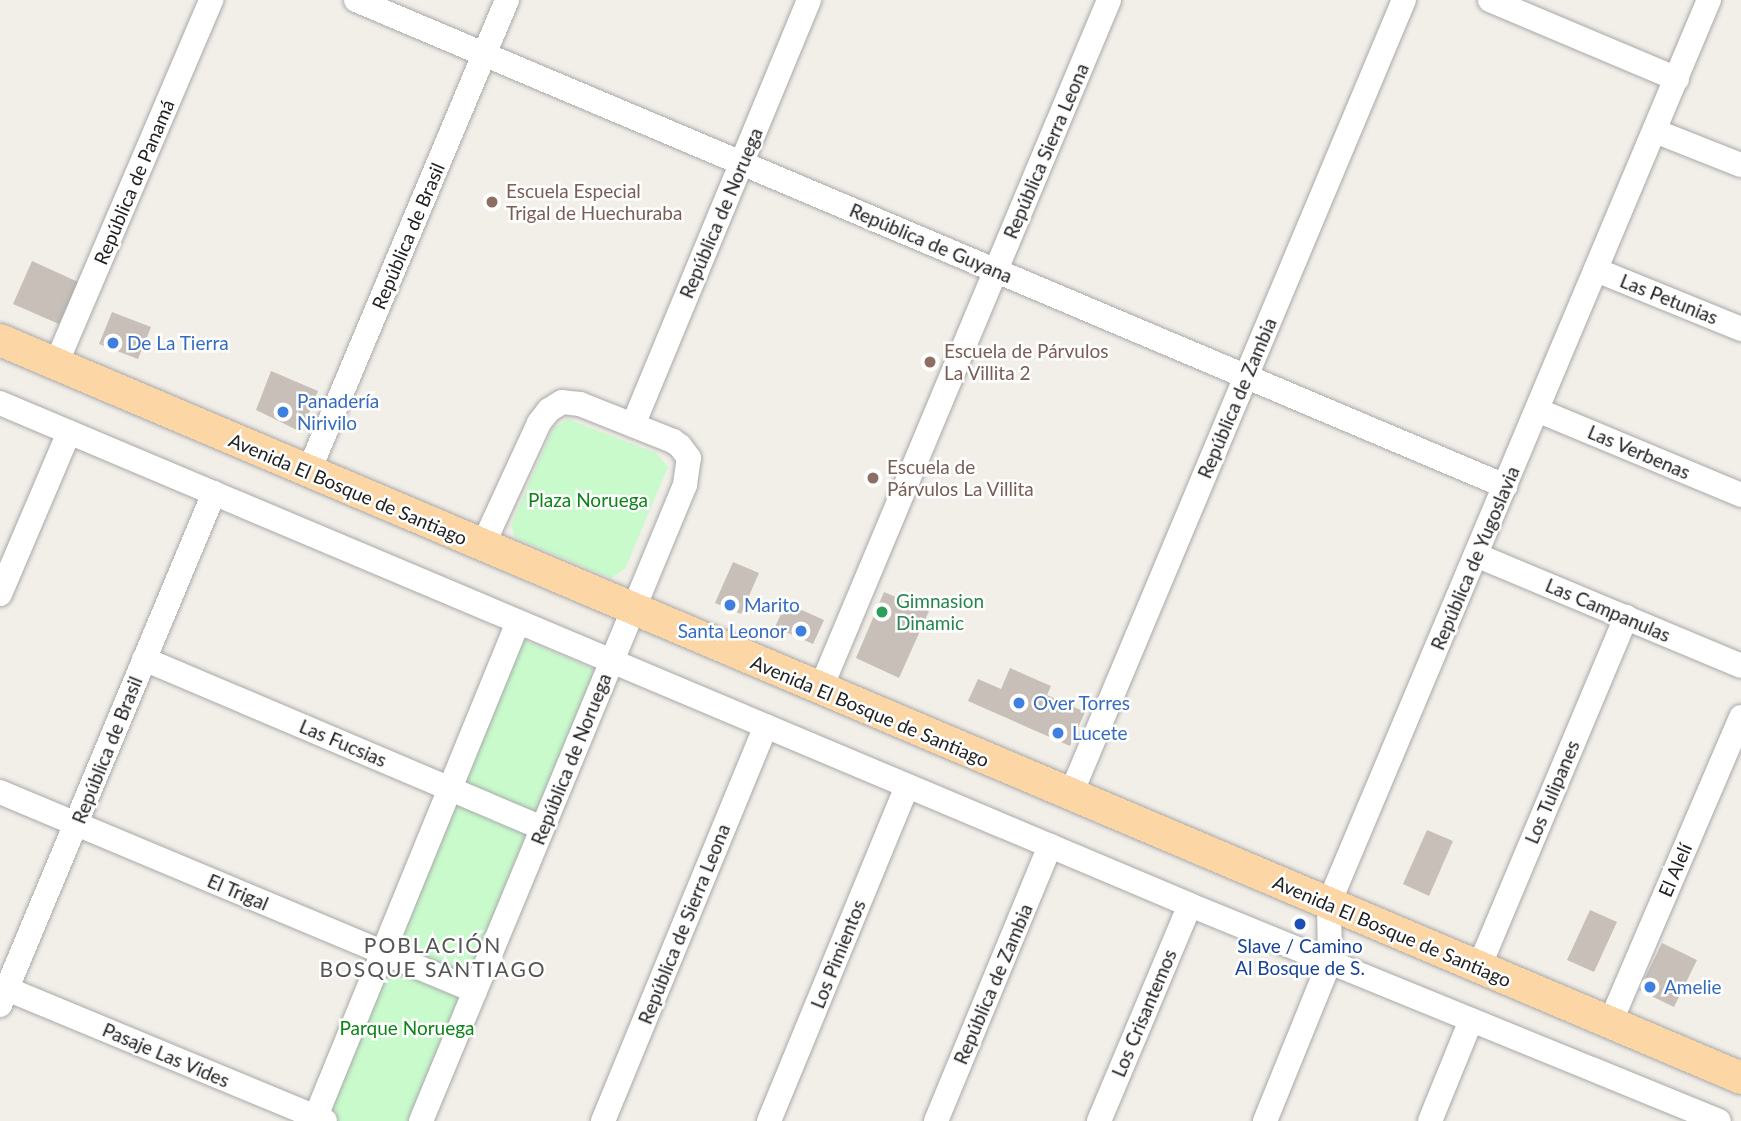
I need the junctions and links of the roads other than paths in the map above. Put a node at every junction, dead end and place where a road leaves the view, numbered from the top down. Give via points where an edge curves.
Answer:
1 (211, 0) edge
2 (356, 0) edge
3 (507, 0) edge
4 (809, 0) edge
5 (1109, 0) edge
6 (1404, 0) edge
7 (1490, 0) edge
8 (1709, 0) edge
9 (485, 54) junction
10 (1677, 79) junction
11 (1655, 131) junction
12 (742, 163) junction
13 (1741, 165) edge
14 (996, 270) junction
15 (1596, 270) junction
16 (1741, 329) edge
17 (0, 340) edge
18 (56, 364) junction
19 (1247, 376) junction
20 (0, 403) edge
21 (1537, 410) junction
22 (633, 425) junction
23 (69, 432) junction
24 (308, 472) junction
25 (1505, 486) junction
26 (214, 494) junction
27 (1741, 495) edge
28 (482, 547) junction
29 (1476, 555) junction
30 (0, 594) edge
31 (632, 610) junction
32 (1626, 617) junction
33 (518, 622) junction
34 (144, 659) junction
35 (611, 661) junction
36 (1741, 666) edge
37 (820, 690) junction
38 (1741, 717) edge
39 (766, 726) junction
40 (907, 786) junction
41 (450, 789) junction
42 (0, 792) edge
43 (1070, 796) junction
44 (77, 825) junction
45 (542, 828) junction
46 (1050, 846) junction
47 (1329, 904) junction
48 (1190, 905) junction
49 (383, 952) junction
50 (1330, 961) junction
51 (1479, 967) junction
52 (475, 991) junction
53 (4, 997) edge
54 (1471, 1020) junction
55 (1610, 1023) junction
56 (1741, 1078) edge
57 (318, 1120) edge
58 (421, 1121) edge
59 (603, 1121) edge
60 (769, 1121) edge
61 (936, 1121) edge
62 (1099, 1121) edge
63 (1265, 1121) edge
64 (1430, 1121) edge
65 (1719, 1121) edge

1 - 18 street, República de Panamá
2 - 9 street, República de Guyana
3 - 9 street, República de Brasil
4 - 12 street, República de Noruega
5 - 14 street, República Sierra Leona
6 - 19 street, República de Zambia
7 - 10 street
8 - 10 street, República de Yugoslavia
9 - 12 street, República de Guyana
9 - 24 street, República de Brasil
10 - 11 street, República de Yugoslavia
11 - 13 street
11 - 15 street, República de Yugoslavia
12 - 14 street, República de Guyana
12 - 22 street, República de Noruega
14 - 19 street, República de Guyana
14 - 37 street, República Sierra Leona
15 - 16 street, Las Petunias
15 - 21 street, República de Yugoslavia
17 - 18 main road, Avenida El Bosque de Santiago
18 - 24 main road, Avenida El Bosque de Santiago
19 - 25 street, República de Guyana
19 - 43 street, República de Zambia
20 - 23 street
21 - 25 street, República de Yugoslavia
21 - 27 street, Las Verbenas
22 - 28 street, República de Noruega via 571,401 549,410
22 - 31 street, República de Noruega via 680,446 690,466
23 - 26 street
23 - 30 street
24 - 28 main road, Avenida El Bosque de Santiago
25 - 29 street, República de Yugoslavia
26 - 33 street
26 - 34 street, República de Brasil
28 - 31 main road, Avenida El Bosque de Santiago
29 - 32 street, Las Campanulas
29 - 47 street, República de Yugoslavia
31 - 35 street, República de Noruega
31 - 37 main road, Avenida El Bosque de Santiago
32 - 36 street, Las Campanulas
32 - 51 street, Los Tulipanes
33 - 35 street
33 - 41 street
34 - 41 street, Las Fucsias
34 - 44 street, República de Brasil
35 - 39 street
35 - 45 street, República de Noruega
37 - 43 main road, Avenida El Bosque de Santiago
38 - 55 street, El Alelí
39 - 40 street
39 - 59 street, República de Sierra Leona
40 - 46 street
40 - 60 street, Los Pimientos
41 - 45 street, Las Fucsias
41 - 49 street
42 - 44 street, El Trigal
43 - 47 main road, Avenida El Bosque de Santiago
44 - 49 street, El Trigal
44 - 53 street, República de Brasil
45 - 52 street, República de Noruega
46 - 48 street
46 - 61 street, República de Zambia
47 - 50 street, República de Yugoslavia
47 - 51 main road, Avenida El Bosque de Santiago
48 - 50 street
48 - 62 street, Los Crisantemos
49 - 52 street, El Trigal
49 - 57 street
50 - 54 street
50 - 63 street, República de Yugoslavia
51 - 55 main road, Avenida El Bosque de Santiago
52 - 58 street, República de Noruega
53 - 57 street, Pasaje Las Vides
54 - 64 street
54 - 65 street
55 - 56 main road, Avenida El Bosque de Santiago

